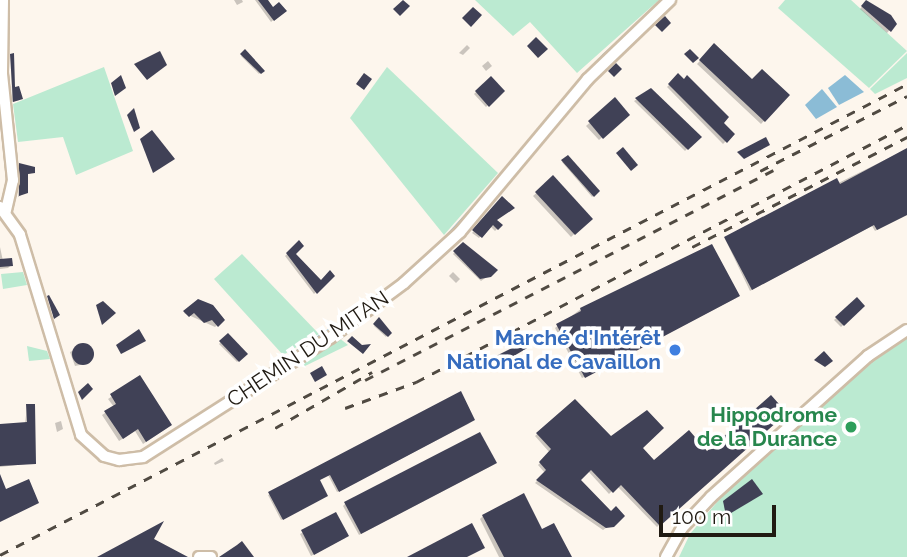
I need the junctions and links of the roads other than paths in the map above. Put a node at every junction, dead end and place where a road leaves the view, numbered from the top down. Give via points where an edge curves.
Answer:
1 (3, 0) edge
2 (670, 0) edge
3 (3, 209) edge
4 (907, 330) edge
5 (199, 557) edge
6 (211, 557) edge
7 (666, 557) edge

1 - 3 street via 2,74 13,180
2 - 3 street, CHEMIN DU MITAN via 588,79 460,232 404,283 330,338 143,457 119,460 104,456 81,435 20,235
4 - 7 street via 868,356 711,496 681,528
5 - 6 street

